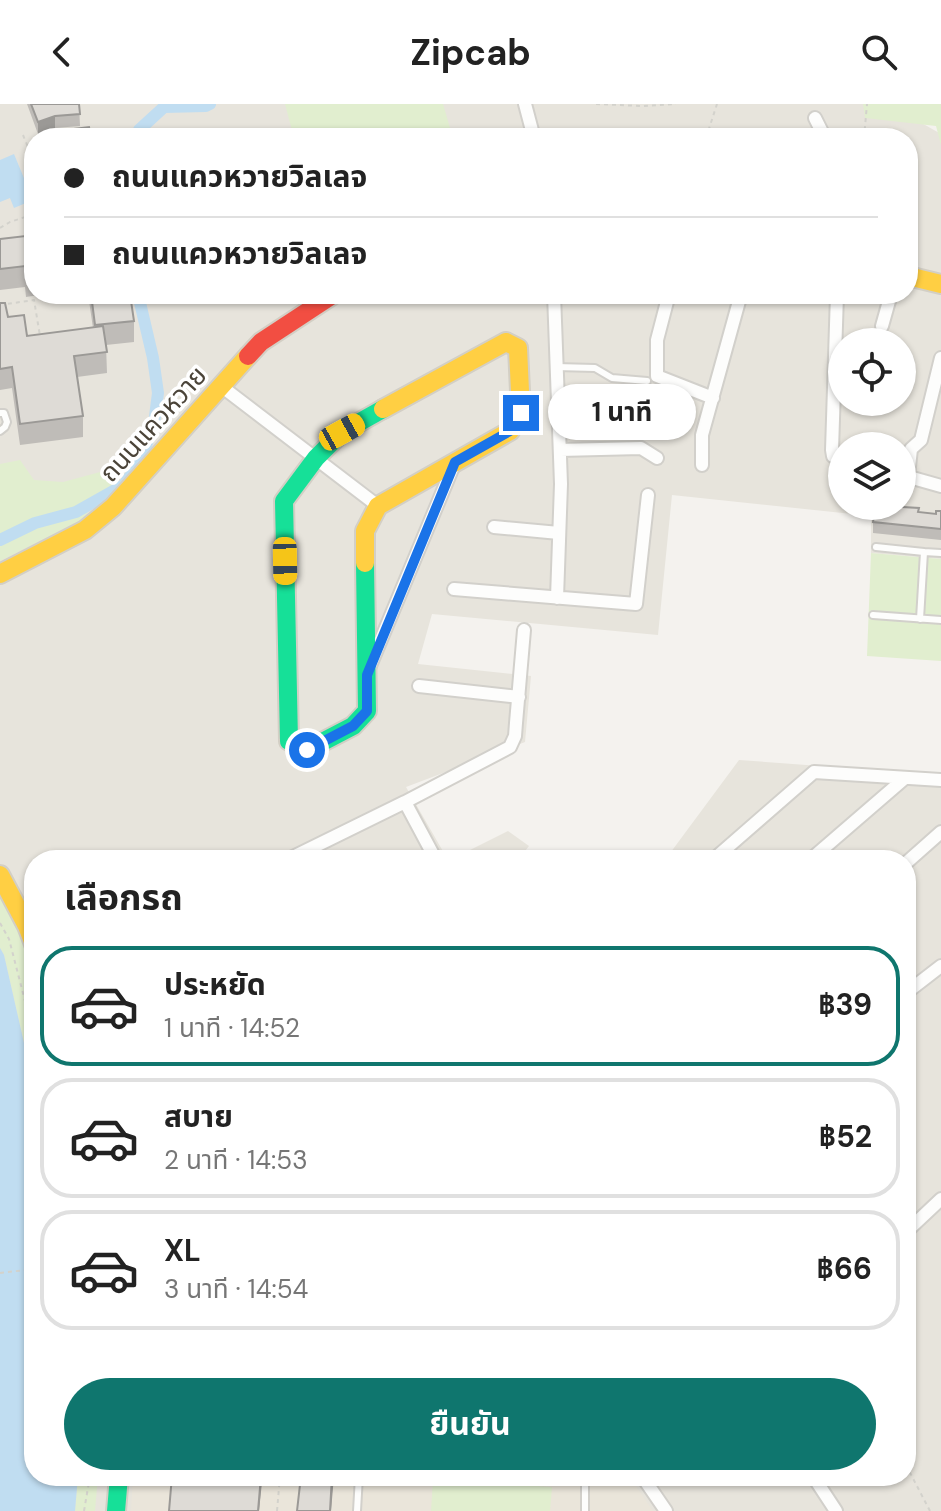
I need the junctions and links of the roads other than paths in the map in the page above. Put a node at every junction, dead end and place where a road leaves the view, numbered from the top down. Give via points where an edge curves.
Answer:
1 (525, 104) edge
2 (815, 118) dead end
3 (531, 128) edge
4 (820, 128) edge
5 (918, 278) edge
6 (941, 284) edge
7 (319, 304) edge
8 (554, 304) edge
9 (666, 304) edge
10 (738, 304) edge
11 (837, 304) edge
12 (888, 304) edge
13 (882, 326) dead end
14 (941, 358) edge
15 (556, 367) junction
16 (647, 381) dead end
17 (221, 386) junction
18 (713, 398) junction
19 (0, 413) edge
20 (0, 431) edge
21 (833, 432) edge
22 (916, 444) edge
23 (560, 450) junction
24 (316, 458) junction
25 (657, 458) dead end
26 (455, 462) junction
27 (702, 465) dead end
28 (916, 478) edge
29 (941, 486) edge
30 (648, 495) dead end
31 (378, 506) junction
32 (494, 527) dead end
33 (559, 533) junction
34 (876, 547) dead end
35 (924, 552) junction
36 (941, 553) edge
37 (0, 574) edge
38 (454, 589) dead end
39 (557, 598) junction
40 (873, 615) dead end
41 (920, 619) junction
42 (941, 620) edge
43 (524, 630) dead end
44 (367, 675) junction
45 (419, 686) dead end
46 (519, 697) junction
47 (905, 778) junction
48 (941, 780) edge
49 (405, 802) junction
50 (941, 832) edge
51 (307, 850) edge
52 (431, 850) edge
53 (724, 850) edge
54 (822, 850) edge
55 (916, 854) edge
56 (0, 875) edge
57 (24, 920) edge
58 (941, 966) edge
59 (916, 985) edge
60 (941, 1199) edge
61 (916, 1223) edge
62 (118, 1486) edge
63 (358, 1486) edge
64 (585, 1486) edge
65 (649, 1486) edge
66 (820, 1486) edge
67 (116, 1511) edge
68 (357, 1511) edge
69 (585, 1511) edge
70 (666, 1511) edge
71 (836, 1511) edge

1 - 3 street
2 - 4 street
5 - 6 street
7 - 17 street, ถนนแควหวาย via 261,342
8 - 15 street
9 - 18 street via 657,340 657,376
10 - 18 street
11 - 21 street
12 - 13 street
14 - 22 street
15 - 16 lane via 595,368 612,378
15 - 23 street
17 - 24 street
17 - 37 street, ถนนแควหวาย via 113,507 85,530
18 - 27 street via 702,435
19 - 20 lane via 7,422
23 - 25 street via 641,448
23 - 33 street
24 - 26 street via 342,432 506,342 518,348 521,413 510,431
24 - 31 street
24 - 44 street via 284,501 289,741 307,750 353,726 367,711
26 - 31 street
26 - 44 street
28 - 29 street
30 - 39 street via 636,604
31 - 44 street via 365,531
32 - 33 street
33 - 39 street
34 - 35 lane
35 - 36 lane
35 - 41 lane
38 - 39 street
40 - 41 lane
41 - 42 lane
43 - 46 street
45 - 46 street
46 - 49 street via 510,747
47 - 48 street
47 - 53 street via 814,772
47 - 54 street
49 - 51 street
49 - 52 street
50 - 55 street
56 - 57 street
58 - 59 street
60 - 61 street
62 - 67 street
63 - 68 lane
64 - 69 lane
65 - 70 street
66 - 71 street

